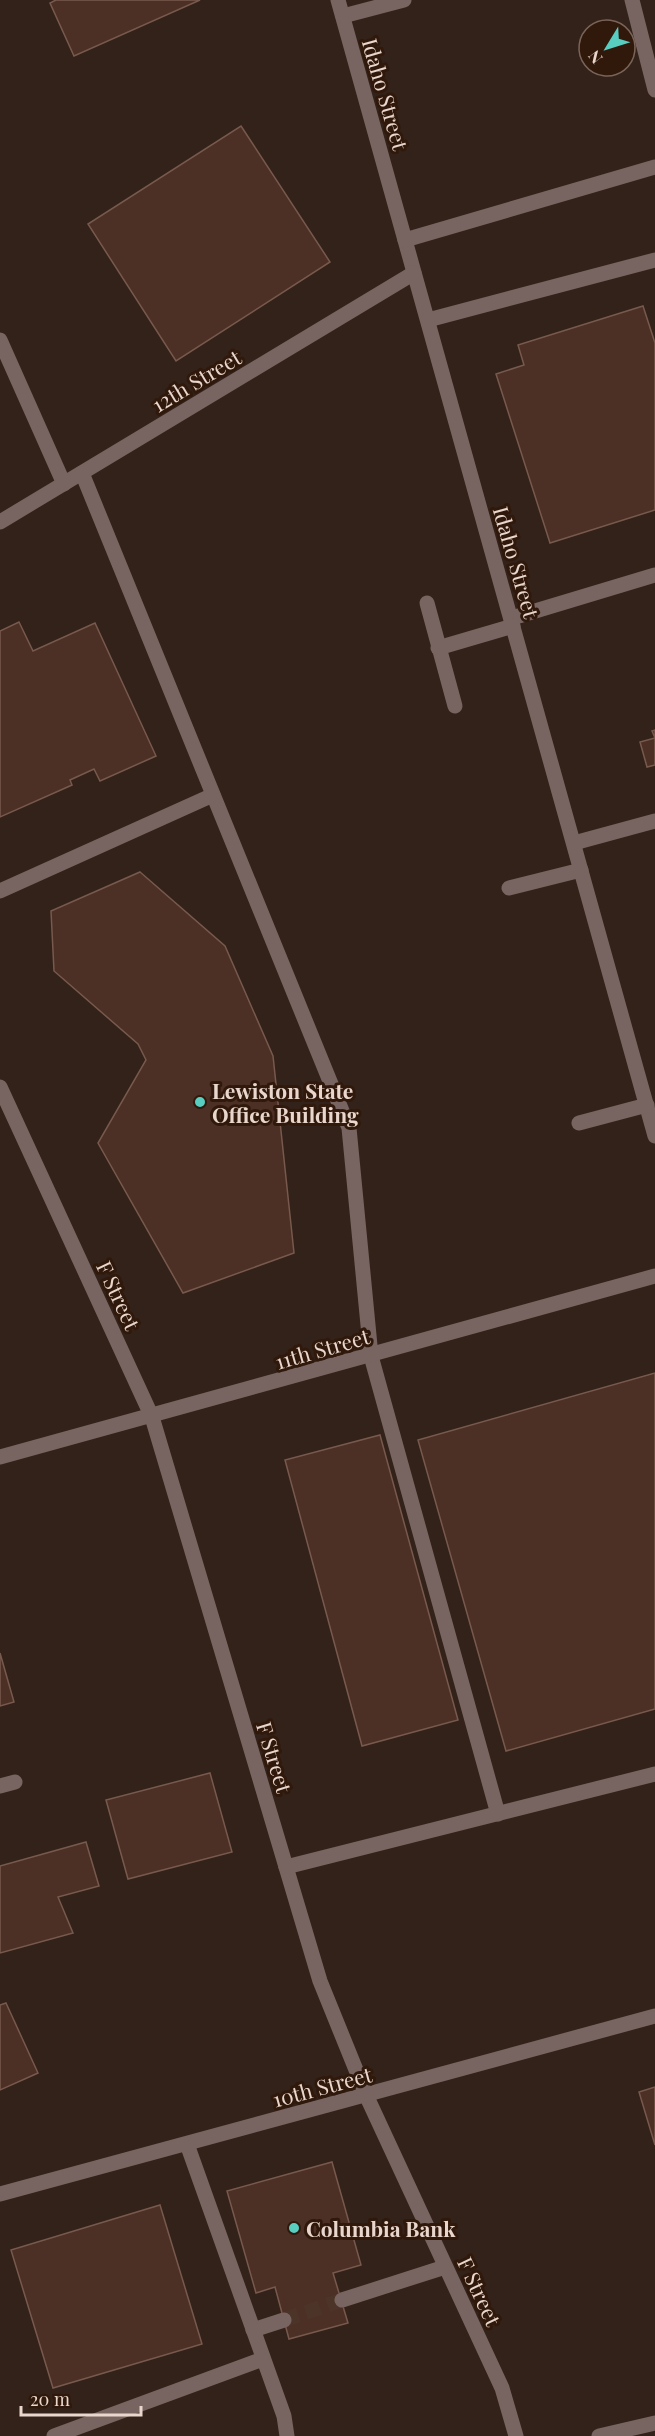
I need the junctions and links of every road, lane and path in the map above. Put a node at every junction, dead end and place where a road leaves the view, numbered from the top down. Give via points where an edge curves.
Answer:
1 (338, 0) edge
2 (404, 0) edge
3 (632, 0) edge
4 (343, 16) junction
5 (655, 90) edge
6 (655, 167) edge
7 (405, 240) junction
8 (655, 260) edge
9 (414, 273) junction
10 (428, 320) junction
11 (0, 340) edge
12 (81, 473) junction
13 (64, 484) junction
14 (0, 522) edge
15 (655, 575) edge
16 (427, 603) dead end
17 (512, 622) junction
18 (438, 648) junction
19 (455, 706) dead end
20 (213, 795) junction
21 (655, 820) edge
22 (574, 843) junction
23 (581, 870) junction
24 (509, 888) dead end
25 (0, 891) edge
26 (0, 1087) edge
27 (646, 1105) junction
28 (579, 1124) dead end
29 (655, 1136) edge
30 (655, 1276) edge
31 (371, 1356) junction
32 (152, 1417) junction
33 (0, 1457) edge
34 (655, 1774) edge
35 (498, 1814) junction
36 (286, 1867) junction
37 (655, 2016) edge
38 (367, 2097) junction
39 (187, 2144) junction
40 (0, 2194) edge
41 (445, 2267) junction
42 (342, 2300) tunnel mouth
43 (284, 2320) tunnel mouth
44 (253, 2330) junction
45 (263, 2359) junction
46 (655, 2423) edge
47 (54, 2436) edge
48 (287, 2436) edge
49 (516, 2436) edge
50 (600, 2436) edge

1 - 4 street, Idaho Street
2 - 4 street
3 - 5 street
4 - 7 street, Idaho Street
6 - 7 street
7 - 9 street, Idaho Street
8 - 10 street
9 - 10 street, Idaho Street
9 - 12 street, 12th Street
10 - 17 street, Idaho Street
11 - 13 street
12 - 13 street, 12th Street
12 - 20 street
13 - 14 street, 12th Street
15 - 17 street
16 - 18 street
17 - 18 street
17 - 22 street, Idaho Street
18 - 19 street
20 - 25 street
20 - 31 street via 349,1128
21 - 22 street
22 - 23 street, Idaho Street
23 - 24 street
23 - 27 street, Idaho Street
26 - 32 street, F Street
27 - 28 street
27 - 29 street, Idaho Street
30 - 31 street, 11th Street
31 - 32 street, 11th Street
31 - 35 street
32 - 33 street, 11th Street
32 - 36 street, F Street
34 - 35 street
35 - 36 street
36 - 38 street, F Street via 320,1981
37 - 38 street, 10th Street
38 - 39 street, 10th Street
38 - 41 street, F Street
39 - 40 street, 10th Street
39 - 44 street
41 - 42 street
41 - 49 street, F Street via 502,2388
43 - 44 street
44 - 45 street
45 - 47 street
45 - 48 street via 284,2416
46 - 50 street

